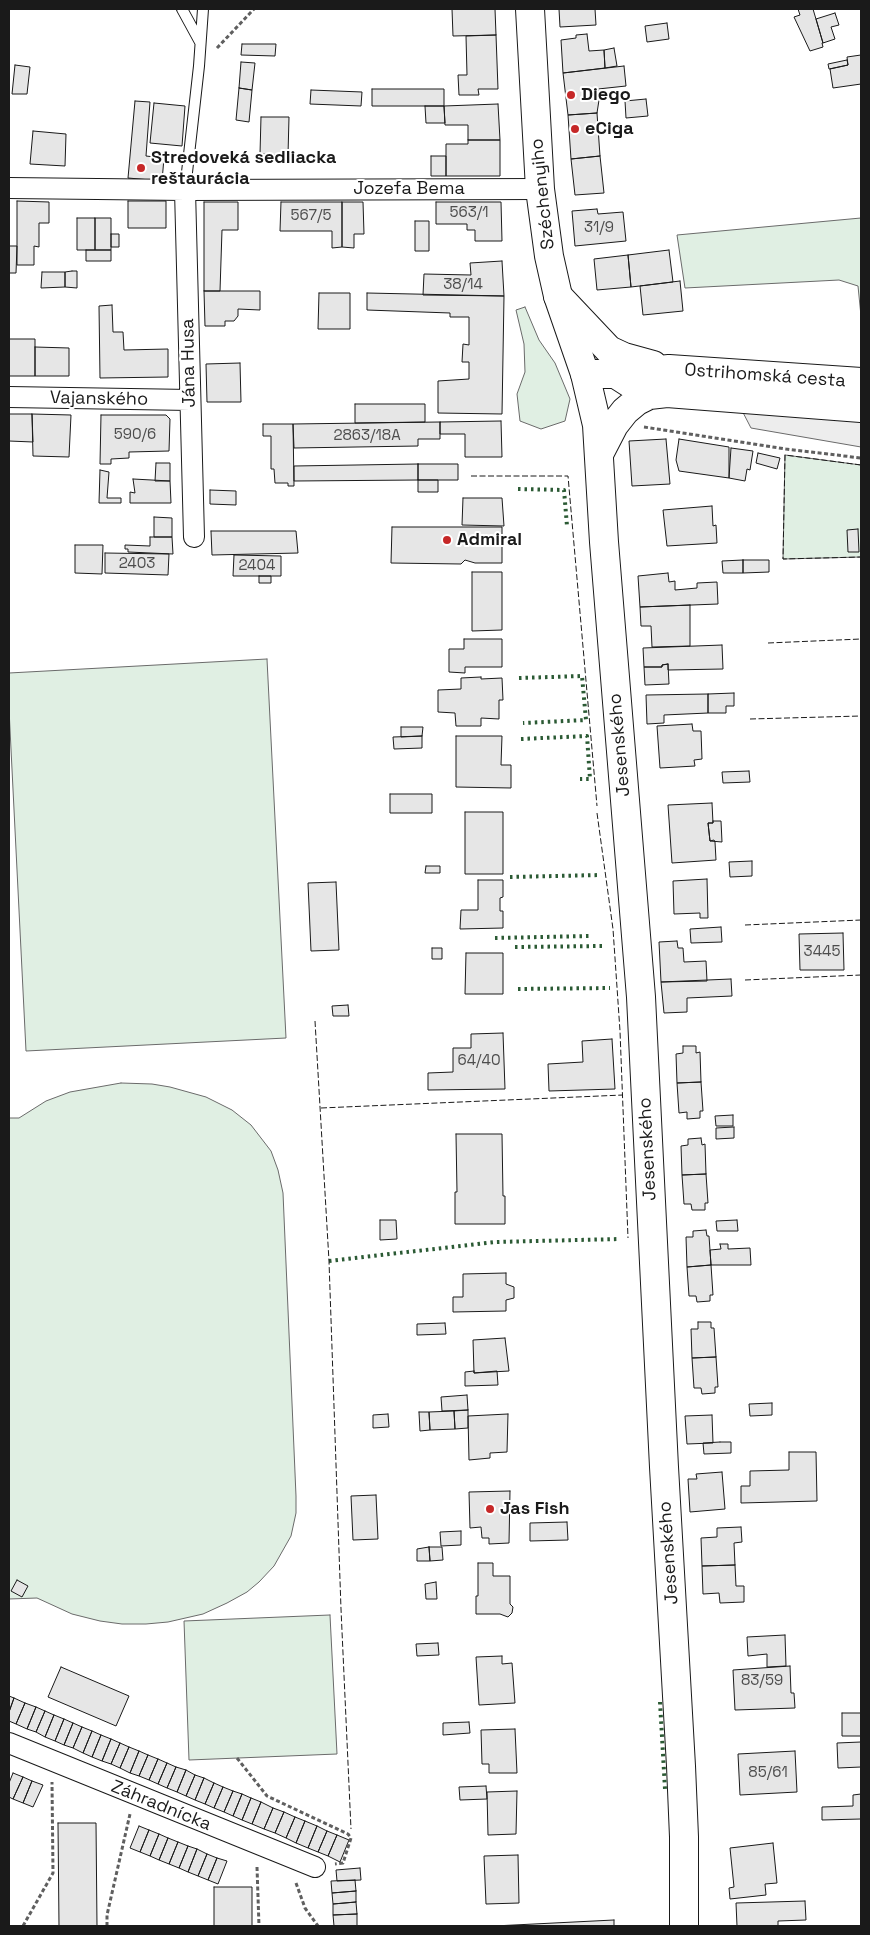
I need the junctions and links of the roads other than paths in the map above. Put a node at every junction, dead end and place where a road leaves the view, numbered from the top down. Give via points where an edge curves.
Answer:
1 (182, 9) edge
2 (203, 9) edge
3 (530, 9) edge
4 (201, 43) junction
5 (9, 188) edge
6 (540, 189) junction
7 (185, 190) junction
8 (558, 296) junction
9 (586, 374) junction
10 (668, 381) junction
11 (861, 382) edge
12 (9, 397) edge
13 (190, 400) junction
14 (861, 408) edge
15 (598, 454) junction
16 (194, 537) dead end
17 (9, 1743) edge
18 (315, 1867) road end
19 (684, 1926) edge

1 - 4 lane
2 - 4 lane
3 - 6 main road, Széchenyiho
4 - 7 lane
5 - 7 street, Jozefa Bema
6 - 7 street, Jozefa Bema
6 - 8 main road, Széchenyiho
7 - 13 street, Jána Husa
8 - 9 main road, Széchenyiho
8 - 10 main road via 609,350 642,363
9 - 10 main road via 636,371
9 - 15 main road, Jesenského via 597,425
10 - 11 main road, Ostrihomská cesta
10 - 14 main road
10 - 15 main road via 625,412
12 - 13 street, Vajanského
13 - 16 street, Jána Husa
15 - 19 main road, Jesenského via 641,996 681,1766
17 - 18 street, Záhradnícka

